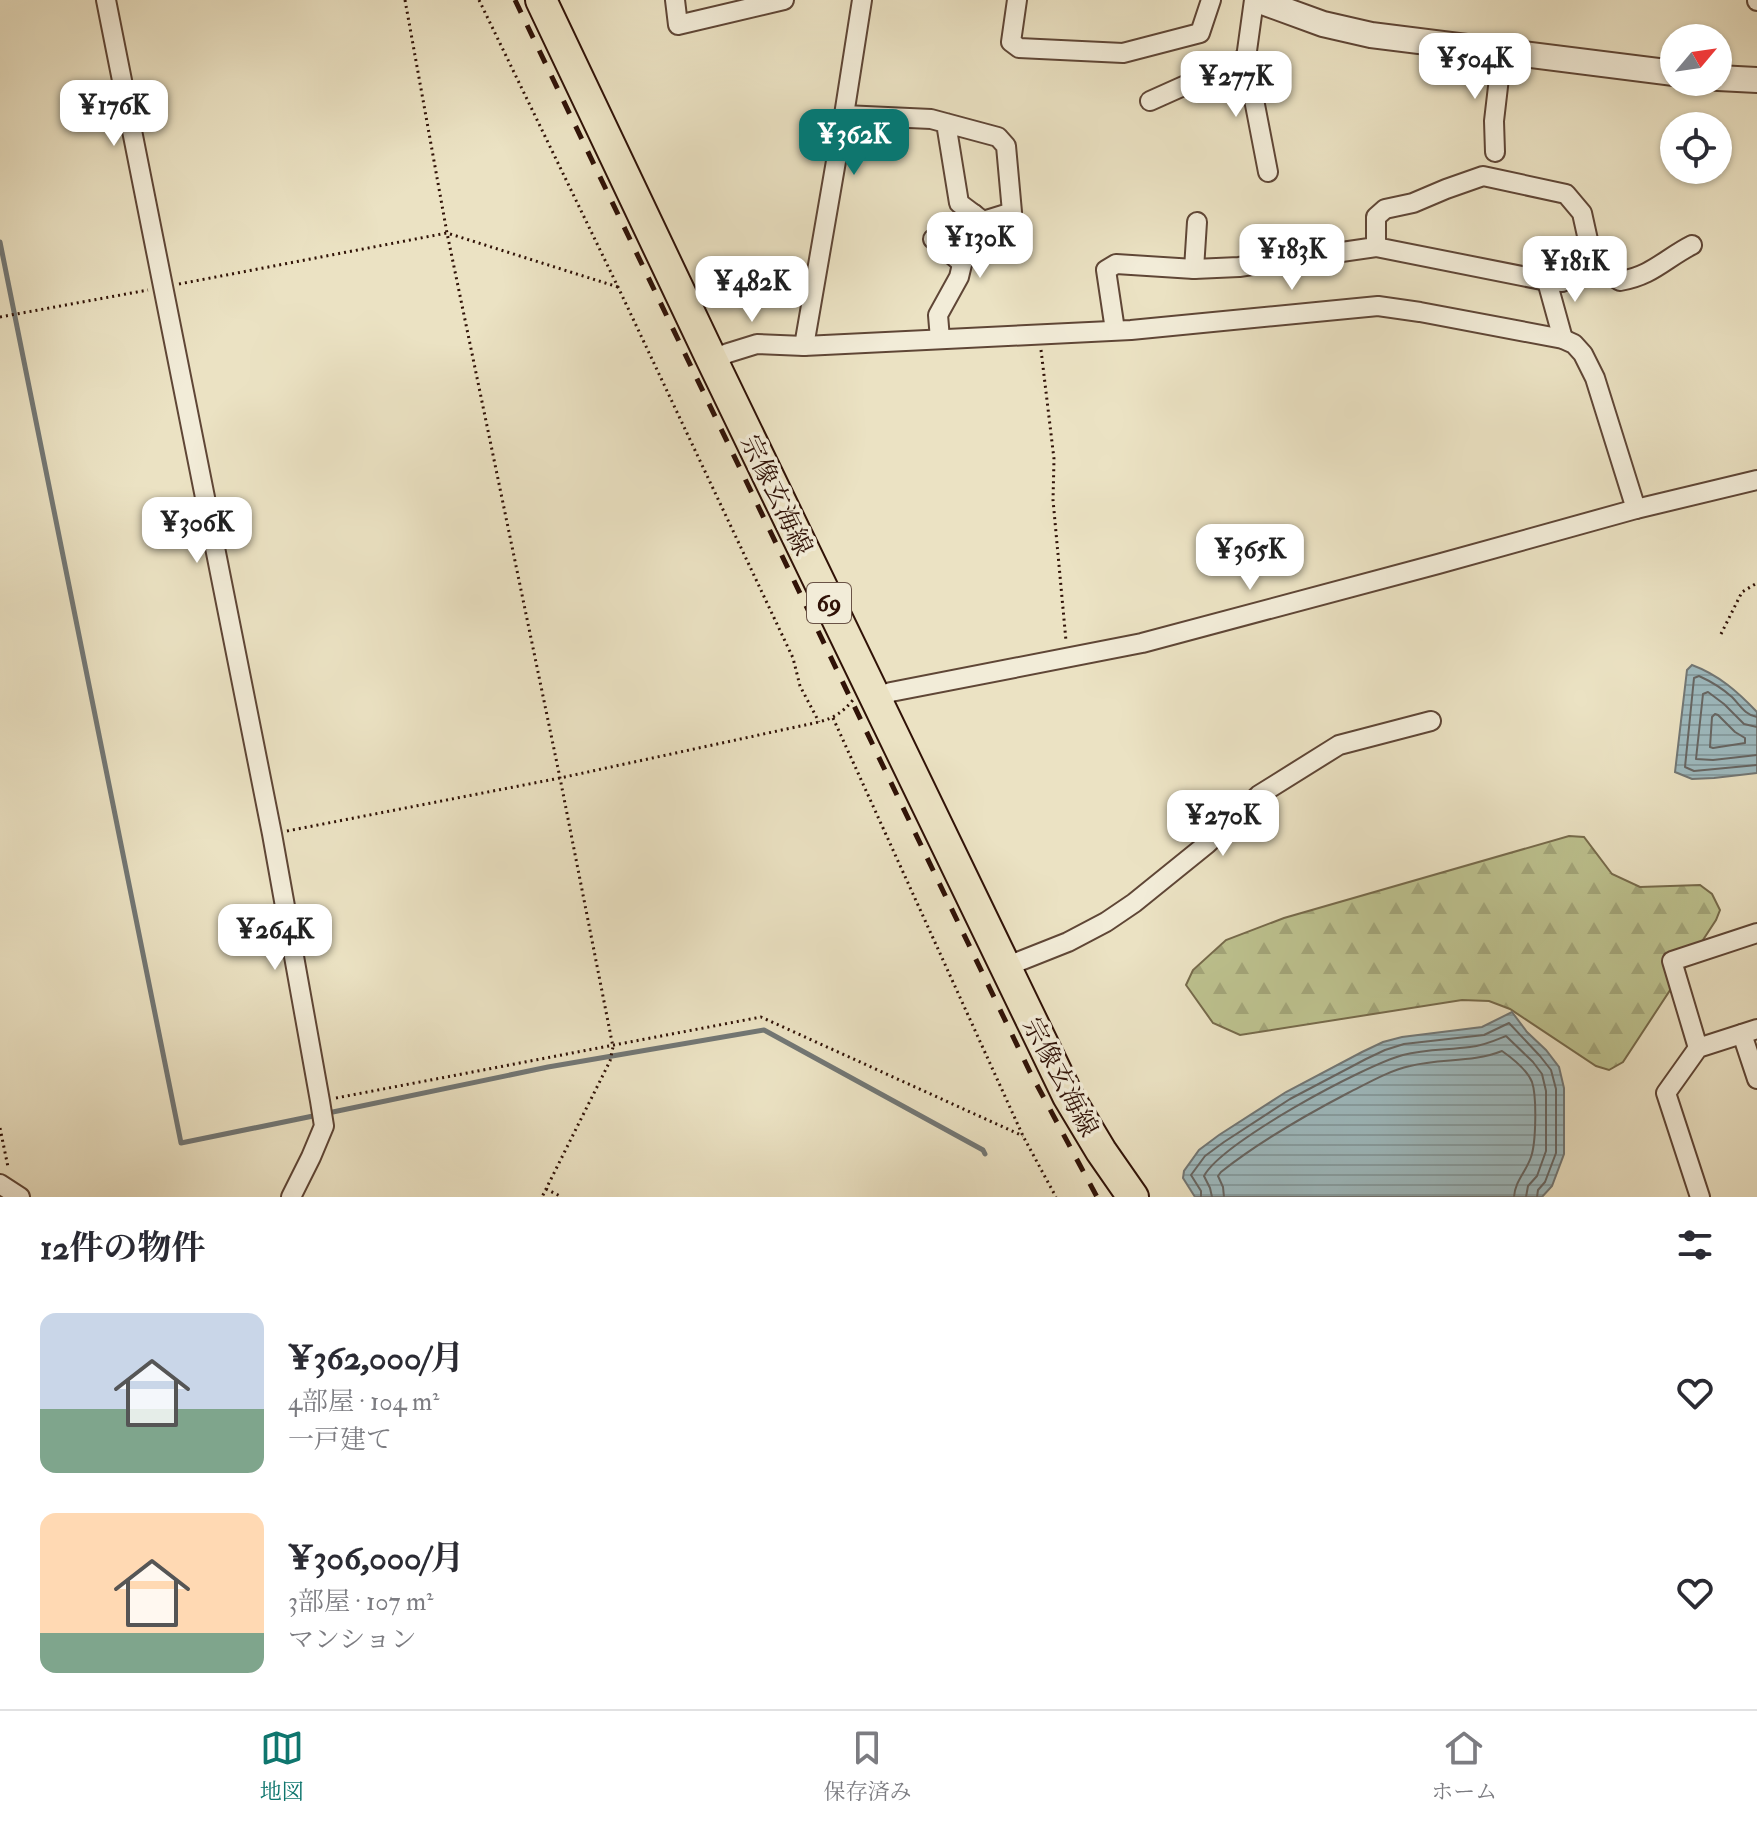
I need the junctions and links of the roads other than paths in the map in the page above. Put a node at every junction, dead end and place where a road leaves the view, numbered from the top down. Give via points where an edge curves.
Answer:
1 (106, 0) edge
2 (541, 0) edge
3 (675, 0) edge
4 (784, 0) edge
5 (862, 0) edge
6 (1017, 0) edge
7 (1211, 0) edge
8 (1255, 0) edge
9 (1502, 52) junction
10 (1246, 58) junction
11 (1660, 71) edge
12 (1732, 79) edge
13 (1757, 80) edge
14 (1150, 101) dead end
15 (844, 115) junction
16 (946, 123) junction
17 (1495, 152) dead end
18 (1268, 172) dead end
19 (974, 214) junction
20 (1197, 222) dead end
21 (933, 239) dead end
22 (1692, 245) dead end
23 (1376, 247) junction
24 (1589, 261) junction
25 (962, 263) junction
26 (1194, 269) junction
27 (1547, 281) junction
28 (1115, 330) junction
29 (940, 339) junction
30 (1563, 339) junction
31 (804, 346) junction
32 (712, 360) junction
33 (1757, 480) edge
34 (1636, 509) junction
35 (872, 692) junction
36 (1431, 721) dead end
37 (1757, 933) edge
38 (1005, 967) junction
39 (1750, 1031) edge
40 (1698, 1048) junction
41 (1757, 1079) edge
42 (291, 1197) edge
43 (1133, 1197) edge
44 (1700, 1197) edge

1 - 42 street via 272,834 324,1126
2 - 32 main road, 宗像玄海線 / 69
3 - 4 street via 678,25
5 - 15 street
6 - 7 street via 1011,42 1019,48 1123,53 1200,33
8 - 9 street via 1371,35
8 - 10 street
9 - 11 street
9 - 17 street
10 - 14 street
10 - 18 street
12 - 13 street
15 - 16 street
15 - 31 street
16 - 19 street via 959,203
16 - 19 street via 998,137 1006,146 1012,212 983,221
19 - 25 street
20 - 26 street
21 - 25 street
22 - 24 street via 1637,278 1620,281
23 - 24 street via 1376,217 1385,209 1483,176 1566,194 1582,213
23 - 26 street
23 - 27 street
24 - 27 street via 1562,282
25 - 29 street via 938,315
26 - 28 street via 1116,264 1106,270
27 - 30 street
28 - 29 street
28 - 30 street via 1378,306
29 - 31 street
30 - 34 street via 1583,354 1595,378
31 - 32 street via 757,344
32 - 35 main road, 宗像玄海線 / 69
33 - 34 street
34 - 35 street via 1142,643
35 - 38 main road, 宗像玄海線 / 69
36 - 38 street via 1339,745 1259,795 1195,854 1106,922
37 - 40 street via 1672,961
38 - 43 main road, 宗像玄海線 / 69 via 1068,1096
39 - 40 street
39 - 41 street
40 - 44 street via 1666,1093

